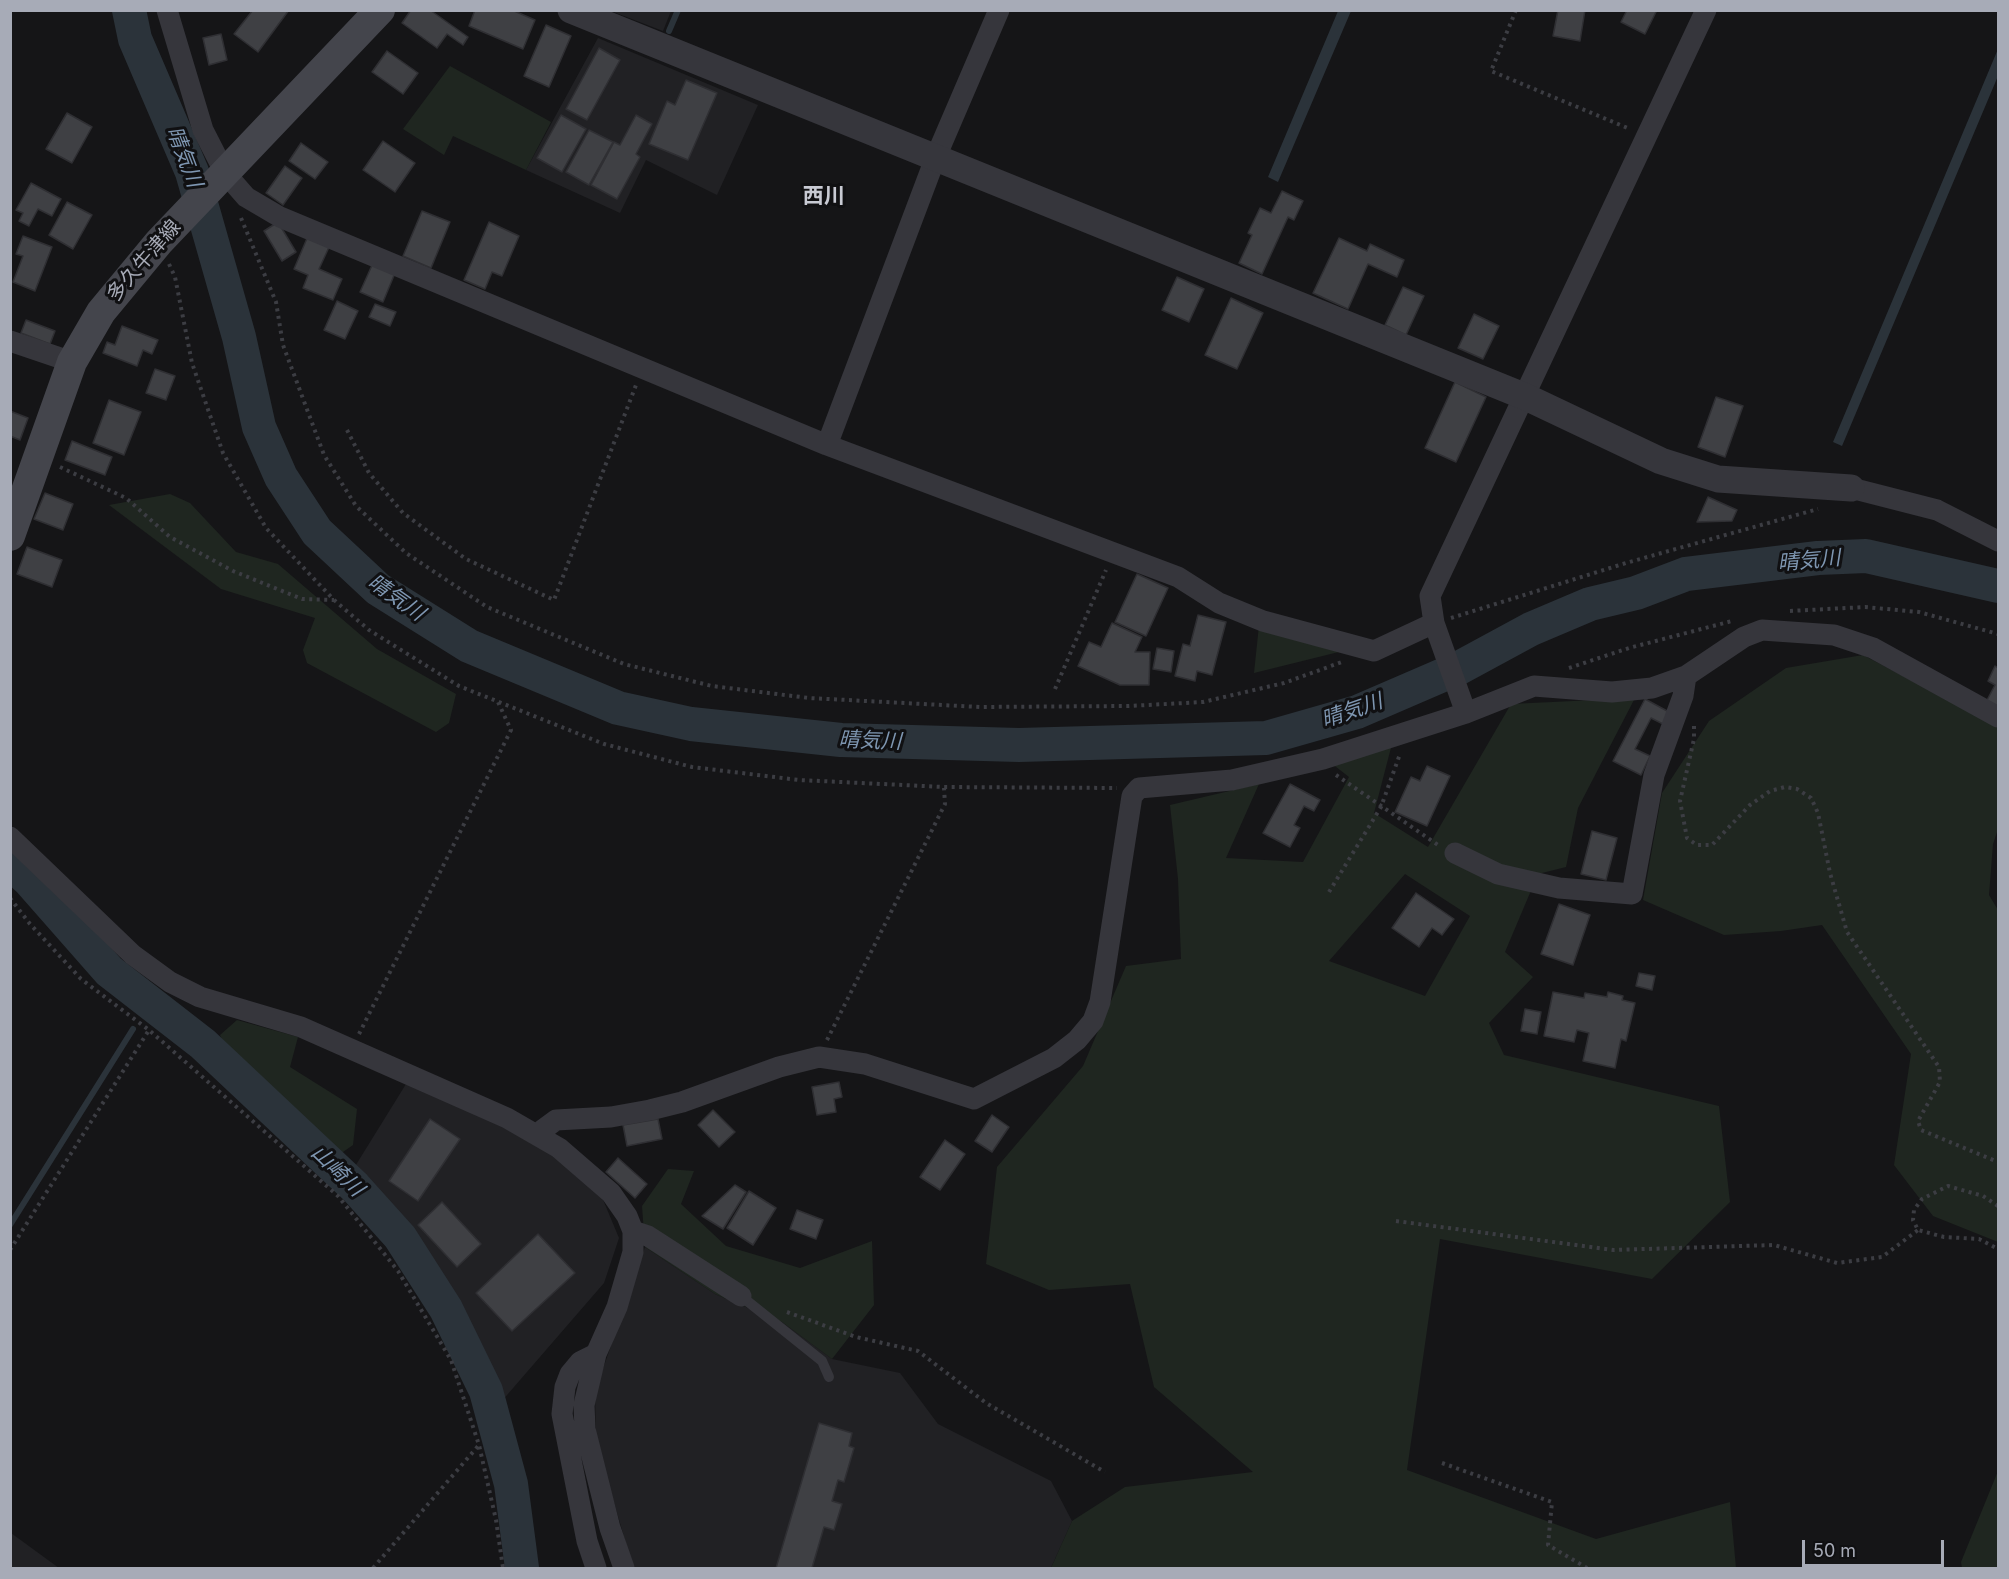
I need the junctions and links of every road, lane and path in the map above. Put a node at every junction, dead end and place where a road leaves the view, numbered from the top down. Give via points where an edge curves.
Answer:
1 (167, 10) edge
2 (381, 10) edge
3 (572, 10) edge
4 (999, 10) edge
5 (1516, 10) edge
6 (1706, 10) edge
7 (1647, 137) junction
8 (935, 159) junction
9 (225, 172) junction
10 (246, 197) junction
11 (159, 242) junction
12 (10, 341) edge
13 (72, 362) junction
14 (643, 368) junction
15 (1526, 397) junction
16 (347, 430) dead end
17 (827, 445) junction
18 (37, 457) junction
19 (1851, 488) junction
20 (10, 536) edge
21 (1998, 542) edge
22 (1114, 553) junction
23 (334, 600) junction
24 (1434, 623) junction
25 (1374, 651) junction
26 (1686, 676) junction
27 (1055, 689) dead end
28 (498, 702) junction
29 (1466, 713) junction
30 (1998, 717) edge
31 (1694, 720) dead end
32 (1409, 731) junction
33 (1323, 759) junction
34 (944, 787) junction
35 (1139, 788) junction
36 (1381, 807) junction
37 (10, 837) edge
38 (1455, 854) joint
39 (1329, 892) dead end
40 (10, 898) edge
41 (149, 1030) junction
42 (352, 1048) junction
43 (819, 1057) junction
44 (537, 1134) junction
45 (1998, 1162) edge
46 (1998, 1206) edge
47 (1396, 1221) dead end
48 (1918, 1230) junction
49 (633, 1231) junction
50 (10, 1250) edge
51 (1998, 1250) edge
52 (741, 1296) joint
53 (783, 1311) dead end
54 (596, 1354) junction
55 (829, 1377) dead end
56 (479, 1445) junction
57 (1442, 1463) dead end
58 (1105, 1472) dead end
59 (373, 1569) edge
60 (503, 1569) edge
61 (596, 1569) edge
62 (624, 1569) edge
63 (1587, 1569) edge

1 - 9 street via 203,129
2 - 9 main road, 多久牛津線
3 - 8 street
4 - 8 street
5 - 7 path via 1491,71
6 - 7 street
7 - 15 street
8 - 15 street
8 - 17 street
9 - 10 street
9 - 11 main road, 多久牛津線
10 - 14 street via 280,217
10 - 25 path via 239,212 276,302 283,345 324,455 356,506 406,553 488,607 624,664 712,686 809,698 980,707 1129,706 1203,702 1284,683
11 - 13 main road, 多久牛津線 via 101,312
11 - 23 path via 175,277 192,363 223,453 266,528
12 - 13 street
13 - 18 main road, 多久牛津線
14 - 16 path via 554,600 466,559 403,513 369,472
14 - 17 street
15 - 19 street via 1661,461 1718,479
15 - 24 street via 1430,596
17 - 22 street
18 - 20 main road, 多久牛津線
18 - 23 path via 126,498 170,537 232,571 302,598
19 - 21 street via 1937,510
19 - 24 path via 1824,507
22 - 25 street via 1178,577 1219,603 1263,621
22 - 27 path
23 - 28 path via 369,630 459,686
24 - 25 street
24 - 29 street
26 - 29 street via 1652,688 1612,692 1534,686
26 - 30 street via 1744,637 1762,630 1834,635 1873,648
26 - 38 street via 1683,696 1654,775 1632,894 1559,888 1498,874
28 - 34 path via 604,744 692,767 799,780
28 - 42 path via 511,730
29 - 32 street
31 - 45 path via 1694,739 1680,801 1687,838 1697,845 1712,845 1770,790 1797,789 1810,798 1818,813 1847,933 1939,1067 1940,1082 1918,1121 1921,1130
32 - 33 street
32 - 36 path
33 - 35 street via 1233,780
33 - 36 path via 1328,769
34 - 35 path
34 - 43 path via 945,804
35 - 43 street via 1132,796 1100,1002 1093,1022 1077,1040 1054,1058 974,1099 865,1064
36 - 38 path
36 - 39 path
37 - 42 street via 133,955 170,982 200,997 301,1027
40 - 41 path via 81,979
41 - 50 path
41 - 56 path via 338,1196 398,1271 451,1360
42 - 44 street
43 - 44 street via 650,1110 556,1120
44 - 49 street via 584,1168 610,1193
46 - 48 path via 1983,1196 1948,1186 1922,1199 1914,1210
47 - 48 path via 1613,1250 1774,1245 1837,1263 1882,1257
48 - 51 path via 1944,1238 1979,1239
49 - 52 street via 648,1236
49 - 54 street via 628,1276
52 - 55 lane via 822,1361
53 - 58 path via 856,1337 918,1351 986,1403
54 - 61 street via 580,1362 570,1374 562,1414
54 - 62 street via 584,1405 585,1429
56 - 59 path
56 - 60 path
57 - 63 path via 1552,1502 1548,1545

